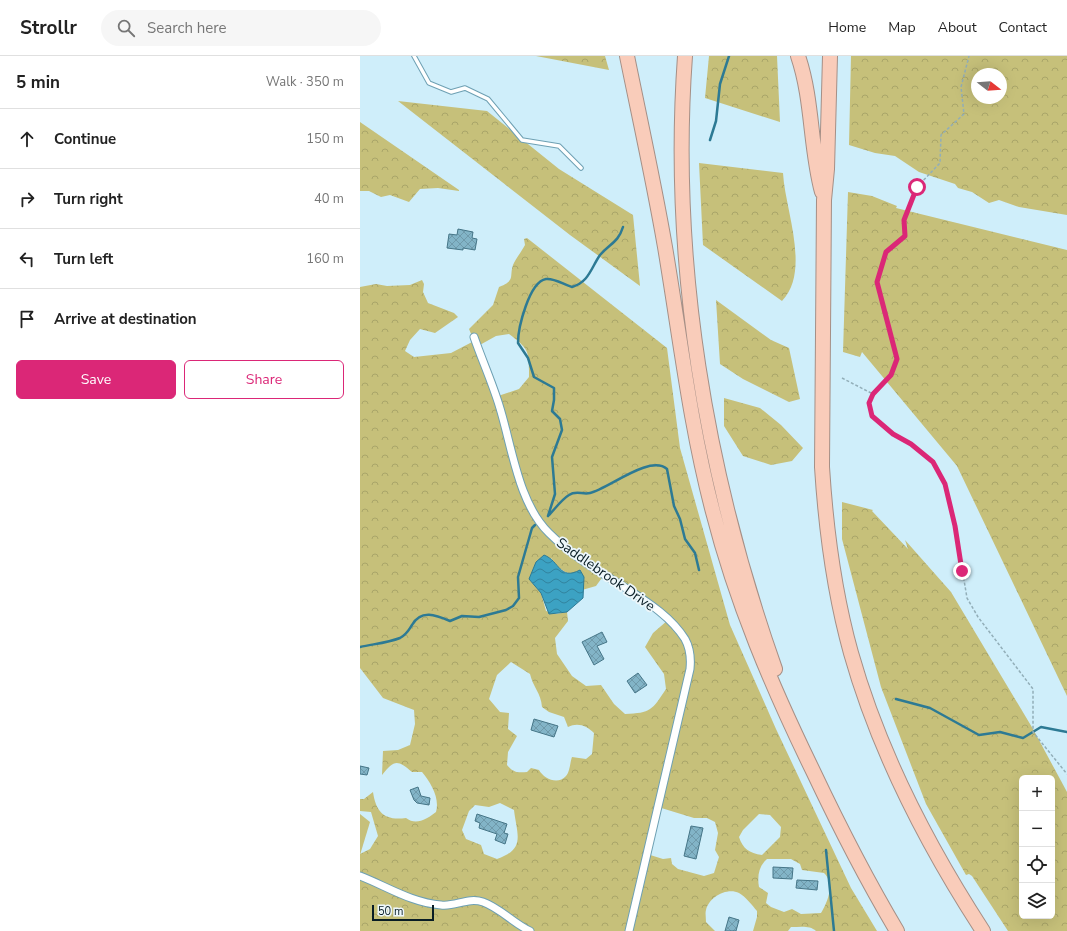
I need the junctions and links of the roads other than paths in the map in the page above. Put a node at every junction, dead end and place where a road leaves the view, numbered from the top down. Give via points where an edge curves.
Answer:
1 (414, 56) edge
2 (618, 56) edge
3 (627, 56) edge
4 (684, 56) edge
5 (798, 56) edge
6 (830, 56) edge
7 (643, 137) junction
8 (581, 168) dead end
9 (824, 200) junction
10 (474, 337) dead end
11 (816, 779) junction
12 (360, 876) edge
13 (530, 931) edge
14 (629, 931) edge
15 (897, 931) edge
16 (983, 931) edge

1 - 8 lane via 429,83 451,92 465,88 488,98 522,140 559,146
2 - 7 highway
3 - 7 highway
4 - 11 highway via 682,152 685,242 694,333 706,407 721,482 748,583 773,664
5 - 9 highway via 808,101 816,171
6 - 9 highway
7 - 11 highway via 662,230 693,425 713,513 742,607 764,666
9 - 16 highway via 822,467 829,543 844,624 869,710 892,765 932,845
10 - 14 street, Saddlebrook Drive via 499,404 524,493 537,520 579,557 650,604 677,629 688,647 690,669
11 - 15 highway via 856,860
12 - 13 street via 440,906 468,900 484,902

